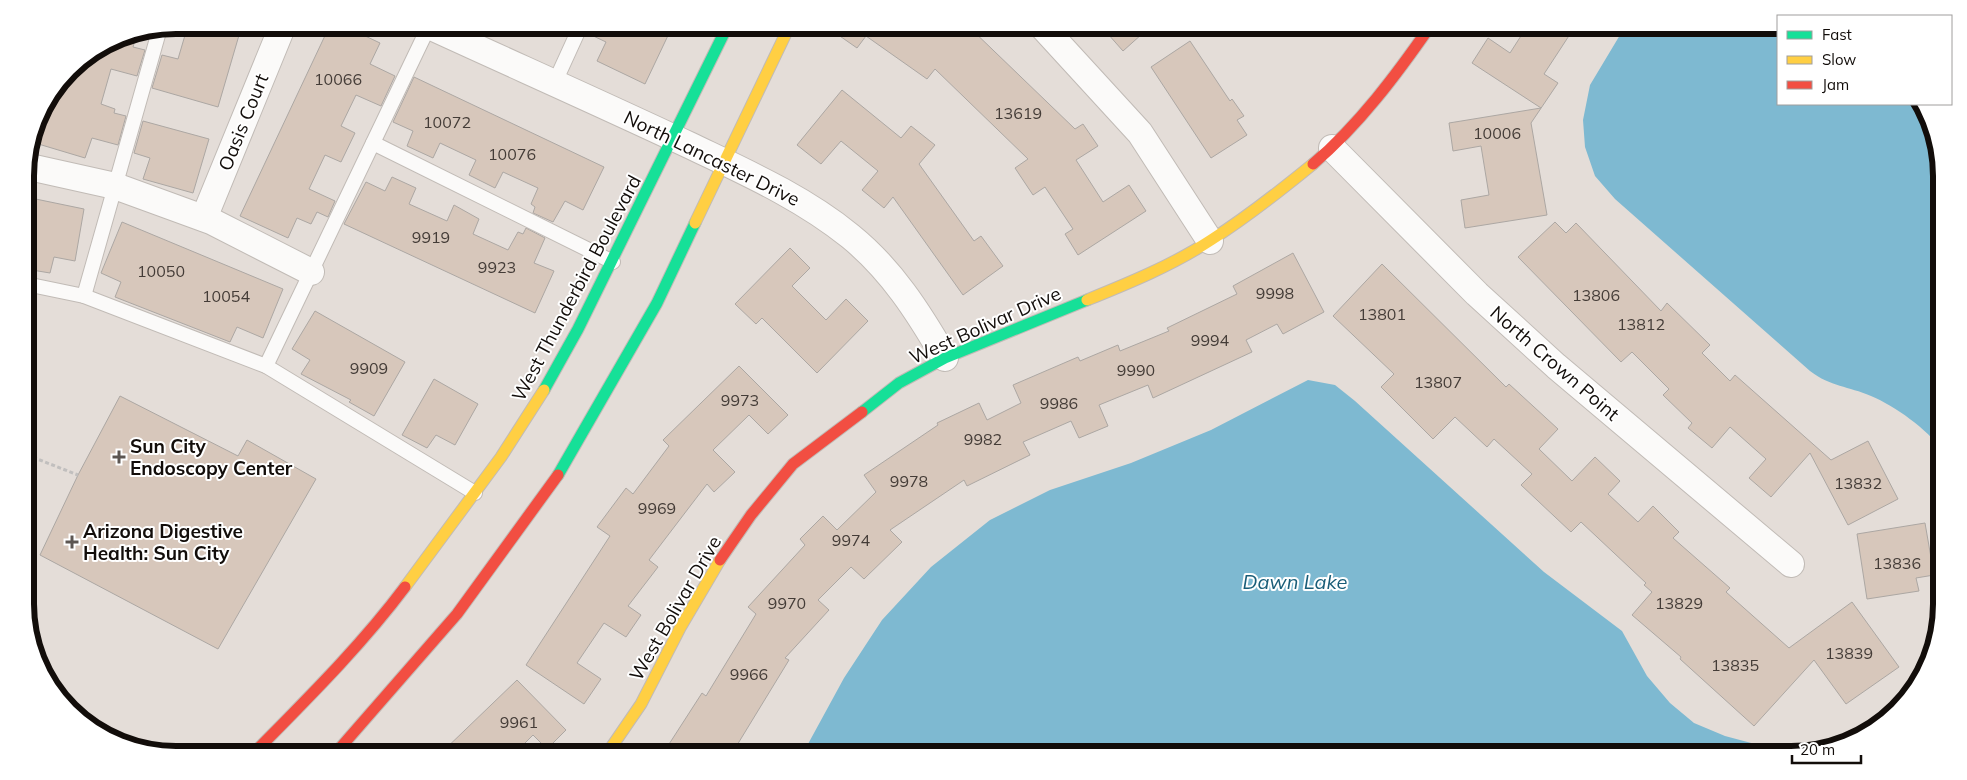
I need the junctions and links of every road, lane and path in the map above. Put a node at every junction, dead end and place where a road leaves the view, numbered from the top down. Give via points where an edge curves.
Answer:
1 (279, 34) edge
2 (437, 34) edge
3 (453, 34) edge
4 (577, 34) edge
5 (724, 34) edge
6 (786, 34) edge
7 (1049, 34) edge
8 (1425, 34) edge
9 (158, 35) edge
10 (555, 82) junction
11 (674, 138) junction
12 (373, 143) junction
13 (1332, 148) junction
14 (723, 162) junction
15 (34, 168) edge
16 (115, 186) junction
17 (204, 218) junction
18 (1210, 241) junction
19 (613, 262) junction
20 (311, 272) junction
21 (34, 286) edge
22 (84, 296) junction
23 (945, 358) junction
24 (266, 366) junction
25 (34, 458) edge
26 (78, 475) dead end
27 (475, 493) junction
28 (1791, 564) dead end
29 (261, 746) edge
30 (342, 746) edge
31 (612, 746) edge

1 - 17 street, Oasis Court
2 - 12 lane
3 - 10 street, North Lancaster Drive
4 - 10 lane
5 - 11 street, West Thunderbird Boulevard
6 - 14 street
7 - 18 street via 1140,133
8 - 13 street, West Bolivar Drive via 1400,70
9 - 16 lane
10 - 11 street, North Lancaster Drive
11 - 14 street, North Lancaster Drive
11 - 19 street, West Thunderbird Boulevard
12 - 19 lane
12 - 20 lane
13 - 18 street, West Bolivar Drive via 1280,192
13 - 28 street, North Crown Point via 1477,294 1556,366
14 - 23 street, North Lancaster Drive via 810,206 852,237 885,269 916,309
14 - 30 street via 657,303 565,466 457,614
15 - 16 street
16 - 17 street
16 - 22 lane
17 - 20 street
18 - 23 street, West Bolivar Drive via 1139,278
19 - 27 street, West Thunderbird Boulevard via 551,379
20 - 24 lane
21 - 22 lane
22 - 24 lane
23 - 31 street, West Bolivar Drive via 900,383 793,464 751,514 722,557 680,628 641,704
24 - 27 lane
25 - 26 path
27 - 29 street, West Thunderbird Boulevard via 388,609

